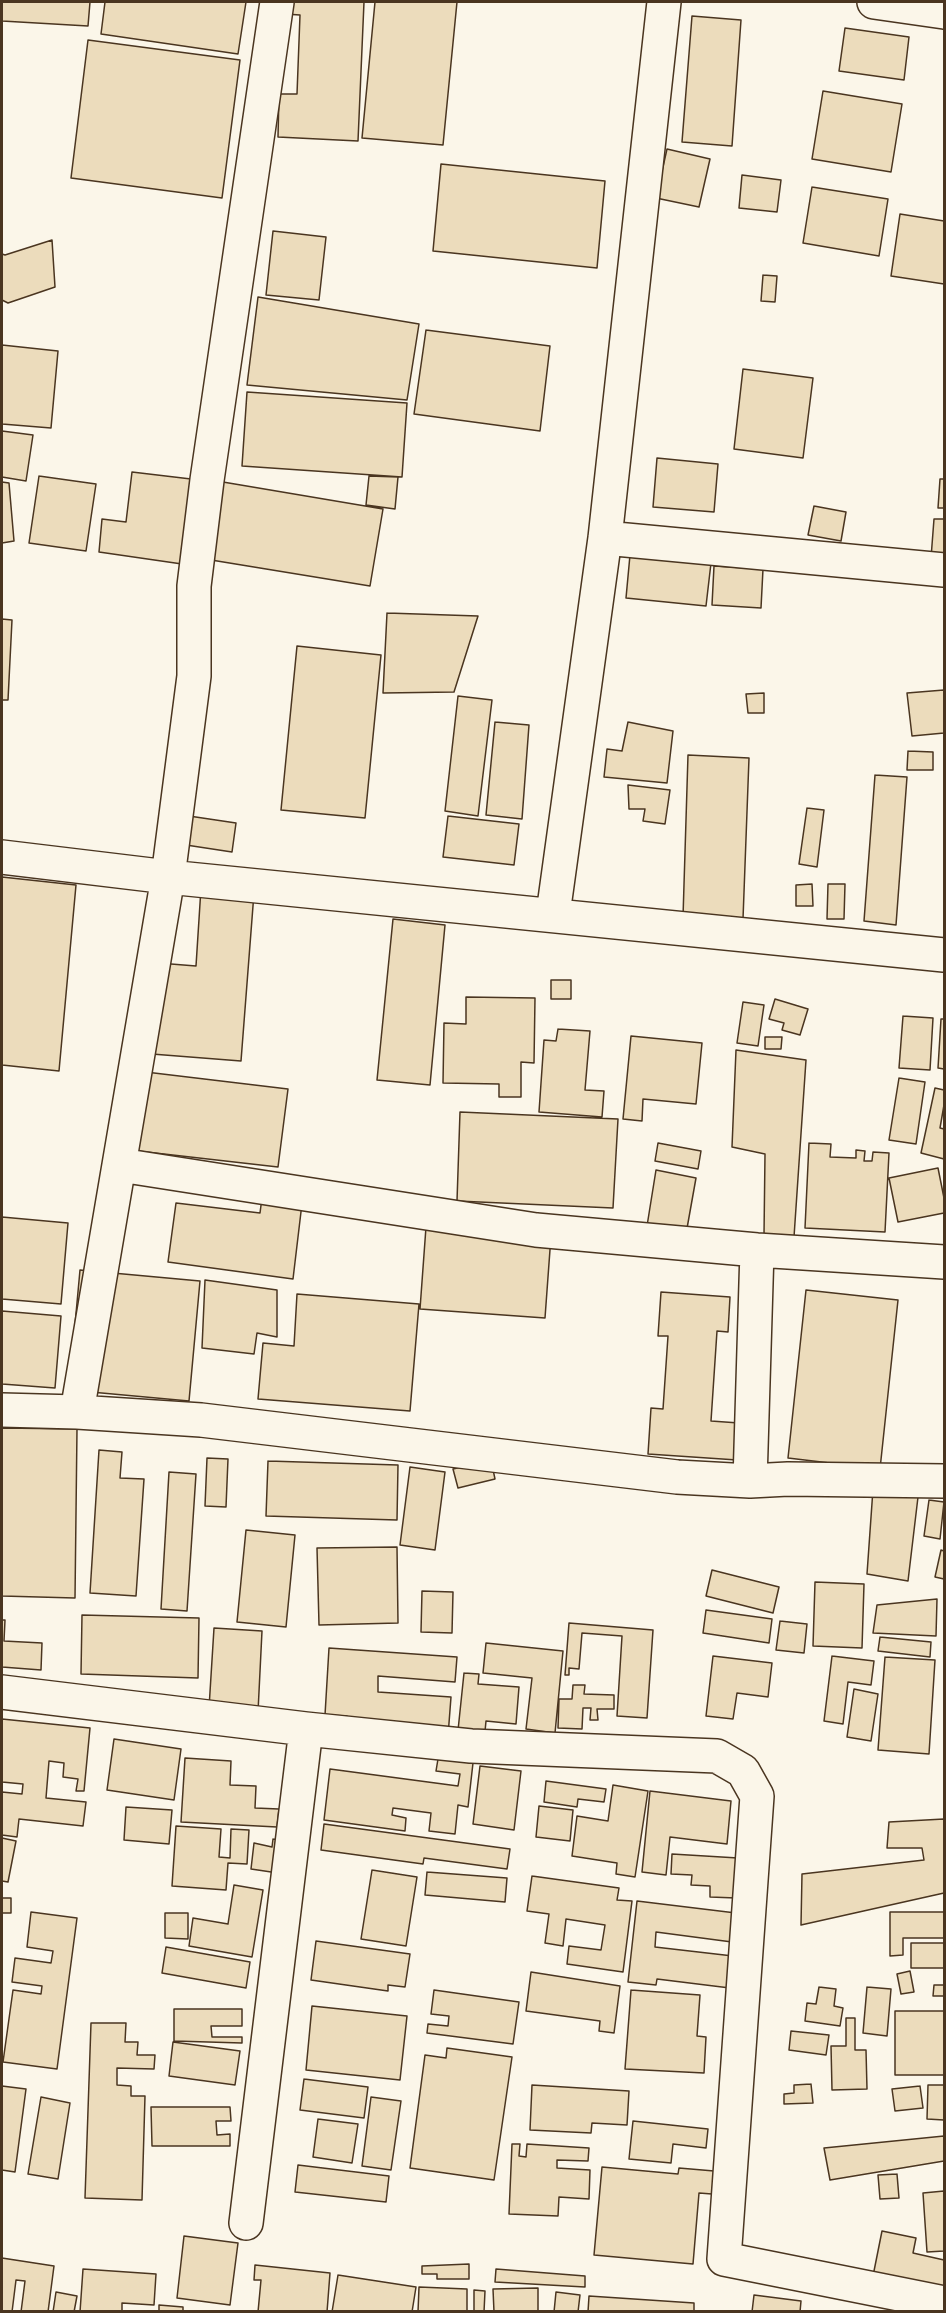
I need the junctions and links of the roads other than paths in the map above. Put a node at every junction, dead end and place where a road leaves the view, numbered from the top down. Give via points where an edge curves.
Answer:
1 (278, 2) edge
2 (664, 2) edge
3 (874, 2) edge
4 (945, 12) edge
5 (605, 538) junction
6 (945, 570) edge
7 (2, 857) edge
8 (168, 877) junction
9 (553, 914) junction
10 (945, 955) edge
11 (120, 1165) junction
12 (757, 1250) junction
13 (945, 1262) edge
14 (2, 1410) edge
15 (77, 1412) junction
16 (750, 1481) junction
17 (945, 1481) edge
18 (2, 1692) edge
19 (306, 1729) junction
20 (246, 2223) dead end
21 (945, 2303) edge

1 - 8 street via 207,480 194,586 194,676
2 - 5 street
3 - 4 street
5 - 6 street
5 - 9 street
7 - 8 street
8 - 9 street
8 - 11 street
9 - 10 street
11 - 12 street via 536,1230
11 - 15 street
12 - 13 street
12 - 16 street
14 - 15 street
15 - 16 street via 201,1420 677,1477
16 - 17 street
18 - 19 street
19 - 20 street
19 - 21 street via 471,1746 717,1756 743,1771 757,1796 723,2259

